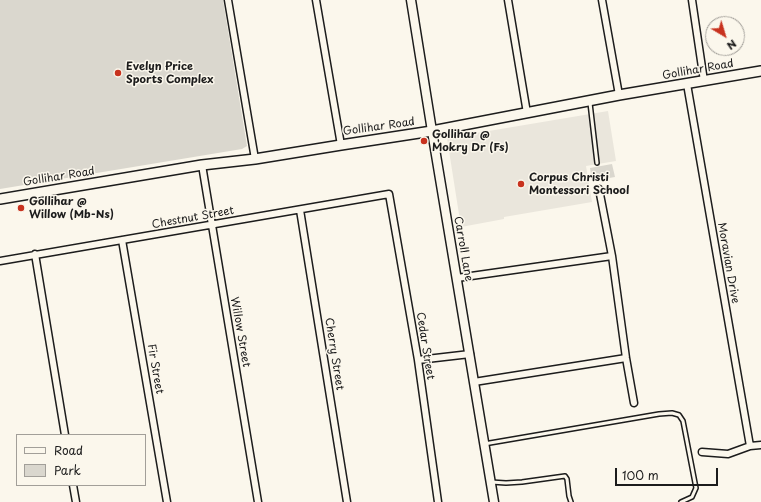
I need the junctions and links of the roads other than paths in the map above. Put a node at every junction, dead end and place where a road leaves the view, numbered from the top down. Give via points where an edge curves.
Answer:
1 (228, 0) edge
2 (316, 0) edge
3 (411, 0) edge
4 (508, 0) edge
5 (602, 0) edge
6 (692, 0) edge
7 (761, 71) edge
8 (704, 81) junction
9 (686, 84) junction
10 (619, 95) junction
11 (590, 101) junction
12 (527, 113) junction
13 (432, 131) junction
14 (340, 145) junction
15 (255, 159) junction
16 (597, 163) dead end
17 (202, 165) junction
18 (599, 189) dead end
19 (389, 194) joint
20 (0, 199) edge
21 (300, 210) junction
22 (212, 224) junction
23 (122, 240) junction
24 (35, 254) junction
25 (612, 256) junction
26 (0, 261) edge
27 (457, 278) junction
28 (470, 354) junction
29 (626, 358) junction
30 (418, 360) junction
31 (474, 382) junction
32 (634, 403) dead end
33 (65, 434) edge
34 (484, 444) junction
35 (761, 445) edge
36 (750, 446) junction
37 (702, 452) dead end
38 (491, 482) junction
39 (73, 486) edge
40 (76, 502) edge
41 (168, 502) edge
42 (258, 502) edge
43 (347, 502) edge
44 (438, 502) edge
45 (494, 502) edge
46 (571, 502) edge
47 (681, 502) edge

1 - 15 street
2 - 14 street
3 - 13 street, Carroll Lane
4 - 12 street
5 - 10 street
6 - 8 street
7 - 8 main road, Gollihar Road
8 - 9 main road, Gollihar Road
9 - 10 main road, Gollihar Road
9 - 36 street, Moravian Drive
10 - 11 main road, Gollihar Road
11 - 12 main road, Gollihar Road
11 - 16 lane
12 - 13 main road, Gollihar Road
13 - 14 main road, Gollihar Road
13 - 27 street, Carroll Lane
14 - 15 main road, Gollihar Road
15 - 17 main road, Gollihar Road
17 - 20 main road, Gollihar Road
17 - 22 street, Willow Street
18 - 25 street
19 - 21 street, Chestnut Street
19 - 30 street, Cedar Street
21 - 22 street, Chestnut Street
21 - 43 street, Cherry Street
22 - 23 street, Chestnut Street
22 - 42 street, Willow Street
23 - 24 street, Chestnut Street
23 - 41 street, Fir Street
24 - 26 street, Chestnut Street
24 - 33 street
25 - 27 street
25 - 29 street
27 - 28 street, Carroll Lane
28 - 30 street
28 - 31 street, Carroll Lane
29 - 31 street
29 - 32 street
30 - 44 street, Cedar Street
31 - 34 street, Carroll Lane
34 - 38 street, Carroll Lane
34 - 47 lane via 659,414 679,415 683,421 696,488 692,497
35 - 36 street
36 - 37 street via 728,454
38 - 45 street, Carroll Lane
38 - 46 lane via 522,482 565,476 568,479
39 - 40 street

